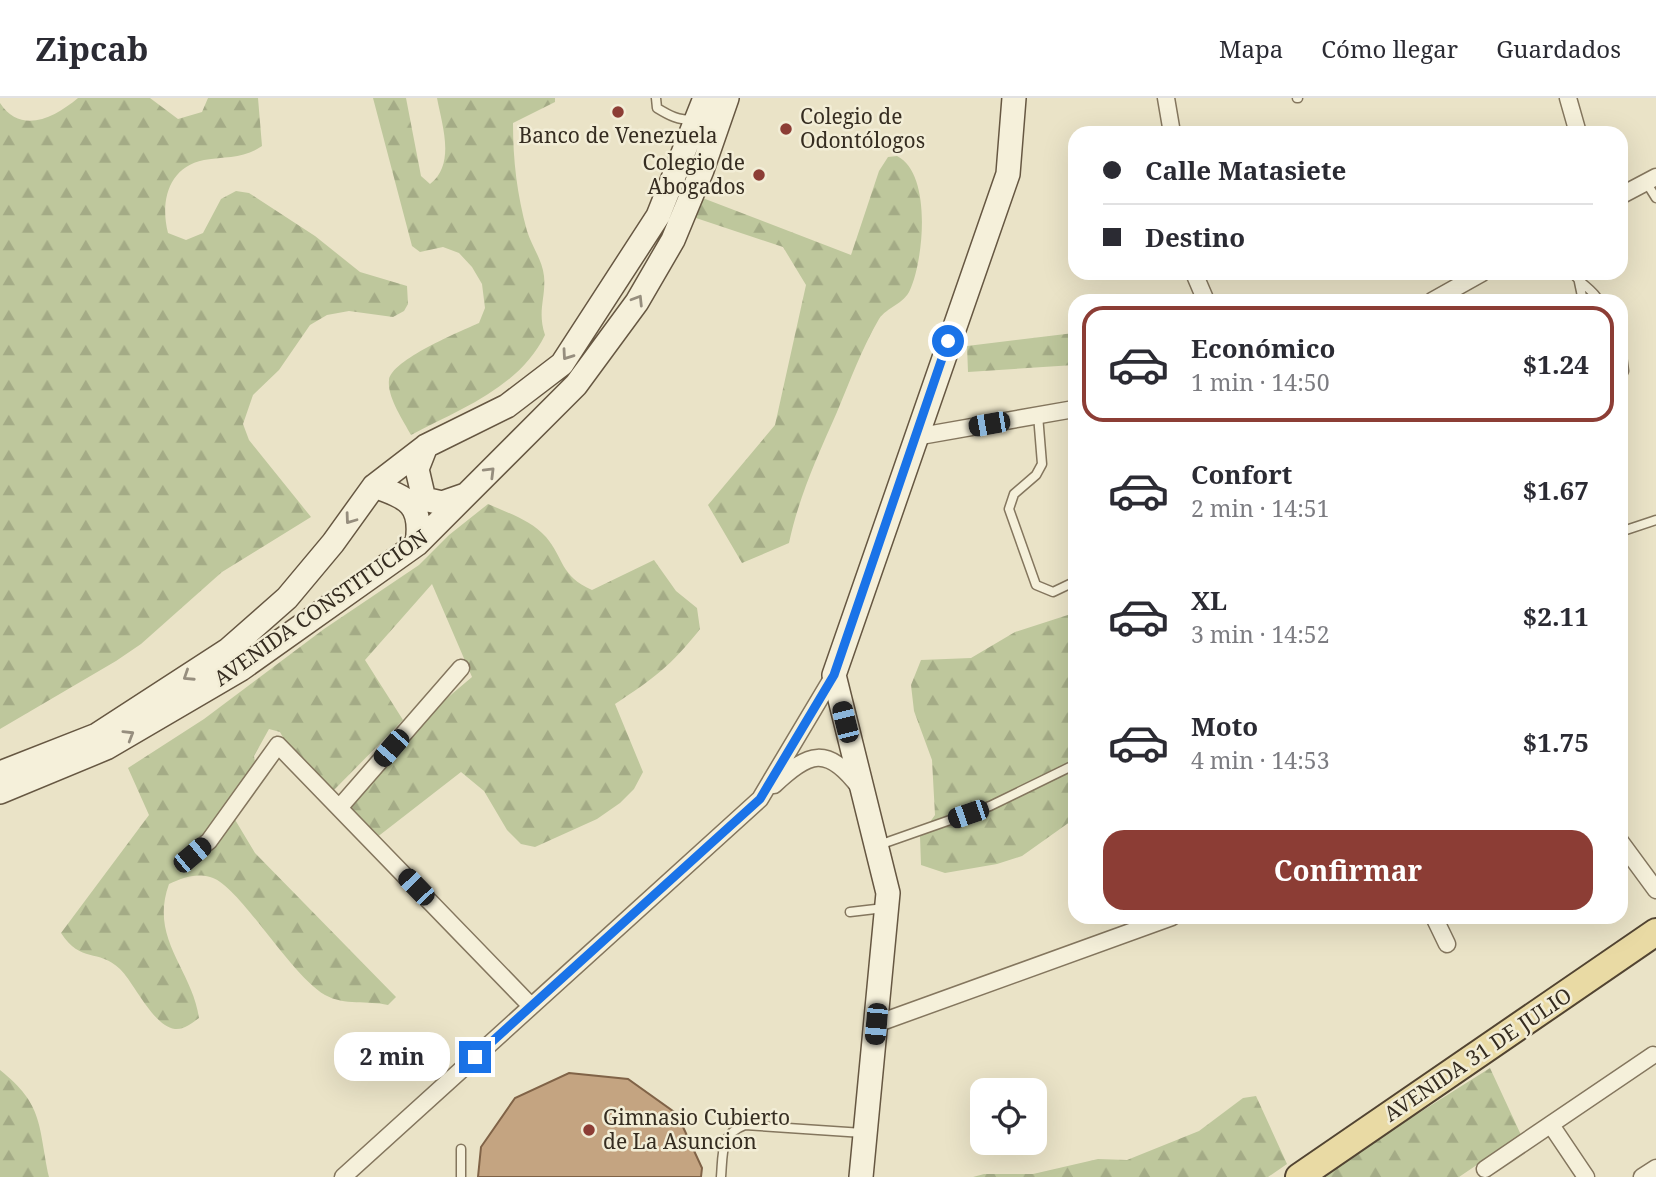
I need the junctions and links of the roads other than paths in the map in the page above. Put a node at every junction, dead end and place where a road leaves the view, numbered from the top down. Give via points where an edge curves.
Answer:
1 (656, 98) edge
2 (705, 98) edge
3 (727, 98) edge
4 (1014, 98) edge
5 (1167, 98) edge
6 (1567, 98) edge
7 (696, 120) junction
8 (1171, 126) edge
9 (1576, 126) edge
10 (1651, 179) edge
11 (1628, 192) edge
12 (1656, 198) edge
13 (1470, 280) edge
14 (1579, 282) joint
15 (1444, 294) edge
16 (1582, 294) edge
17 (1596, 294) edge
18 (1068, 410) edge
19 (1038, 415) junction
20 (915, 437) junction
21 (426, 446) junction
22 (374, 486) junction
23 (469, 494) junction
24 (1656, 520) edge
25 (1628, 529) edge
26 (417, 544) junction
27 (1068, 585) edge
28 (461, 668) dead end
29 (834, 675) junction
30 (1068, 768) edge
31 (0, 774) edge
32 (0, 792) edge
33 (863, 793) junction
34 (760, 799) junction
35 (339, 808) junction
36 (876, 846) junction
37 (1628, 852) edge
38 (192, 855) dead end
39 (1656, 890) edge
40 (887, 907) junction
41 (850, 912) dead end
42 (1153, 924) edge
43 (1437, 924) edge
44 (1656, 932) edge
45 (1447, 944) dead end
46 (531, 1006) junction
47 (876, 1024) junction
48 (1653, 1055) dead end
49 (1550, 1125) junction
50 (866, 1134) junction
51 (461, 1149) dead end
52 (1656, 1168) edge
53 (1485, 1169) dead end
54 (343, 1177) edge
55 (461, 1177) edge
56 (721, 1177) edge
57 (861, 1177) edge
58 (1299, 1177) edge
59 (1586, 1177) edge
60 (1642, 1177) edge

1 - 7 lane via 657,108 678,120
2 - 7 street, AVENIDA CONSTITUCIÓN
23 -> 3 street, AVENIDA CONSTITUCIÓN via 576,385 637,302 673,240
4 - 20 street via 1008,174
5 - 8 street
6 - 9 street
7 -> 21 street, AVENIDA CONSTITUCIÓN via 658,216 562,364 507,406
10 - 11 street
10 - 12 lane
13 - 15 street
14 - 16 lane
14 - 17 lane
18 - 19 street
19 - 20 street
19 - 27 lane via 1042,464 1014,495 1010,516 1036,585 1053,592
20 - 29 street
21 - 22 street, AVENIDA CONSTITUCIÓN
21 - 23 street via 417,469 424,499 442,503
22 - 26 street via 405,497 413,507 420,523
22 -> 31 street, AVENIDA CONSTITUCIÓN via 287,598 228,650 97,735
23 - 26 street, AVENIDA CONSTITUCIÓN
24 - 25 lane
32 -> 26 street, AVENIDA CONSTITUCIÓN via 106,748 241,669
28 - 35 street
29 - 33 street
29 - 34 street
30 - 36 lane via 990,806
33 - 34 street via 834,760 808,758
33 - 36 street
34 - 46 street
35 - 38 street via 278,745 209,841
35 - 46 street
36 - 40 street
37 - 39 street
40 - 41 lane
40 - 47 street
42 - 47 street
43 - 45 street
44 - 58 main road, AVENIDA 31 DE JULIO
46 - 54 street
47 - 50 street
48 - 49 street
49 - 53 street
49 - 59 street
50 - 56 lane via 745,1125 731,1130 724,1142
50 - 57 street
51 - 55 lane
52 - 60 street

